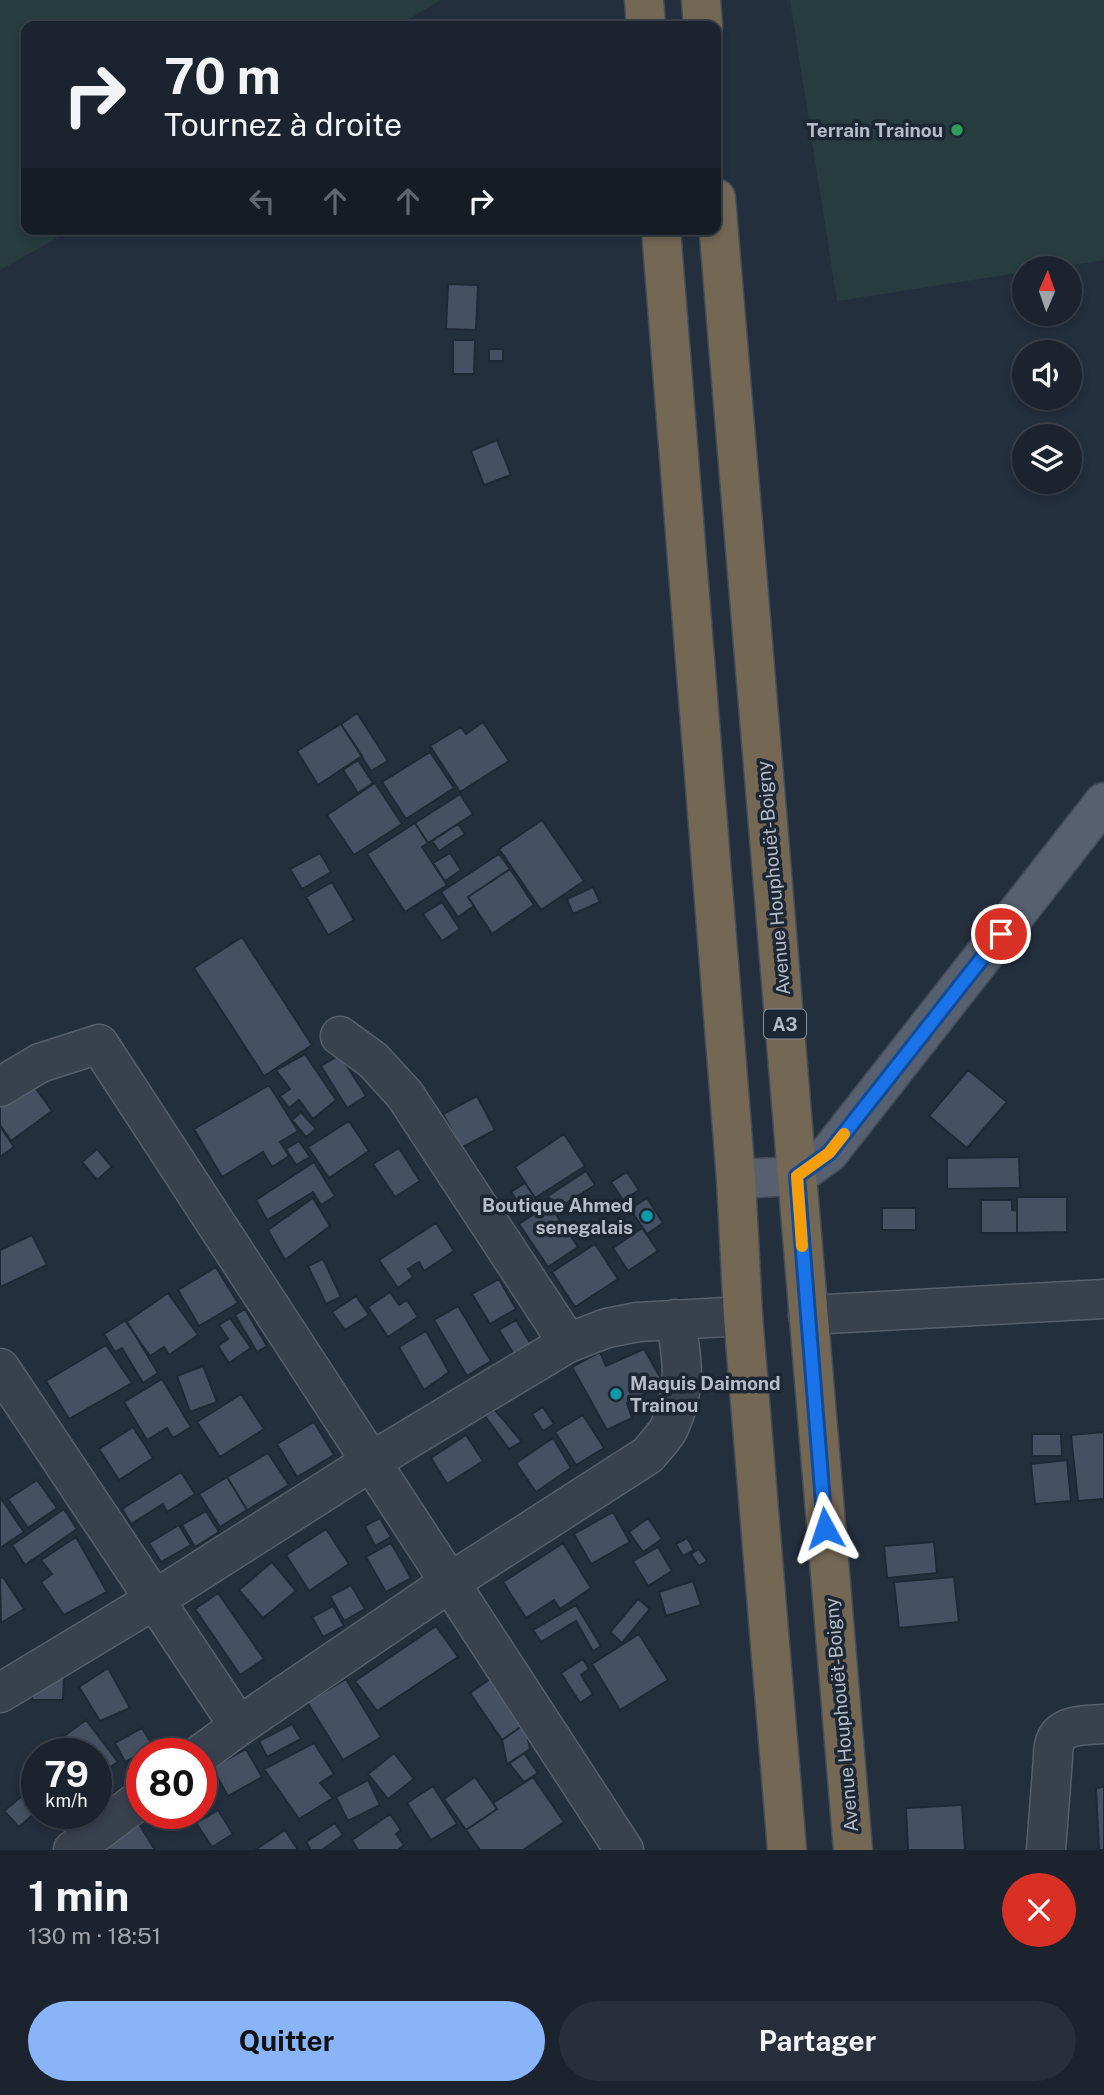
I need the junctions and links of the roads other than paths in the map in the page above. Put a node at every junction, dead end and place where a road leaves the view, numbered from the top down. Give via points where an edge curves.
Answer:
1 (644, 0) edge
2 (701, 0) edge
3 (646, 21) edge
4 (703, 21) edge
5 (662, 235) edge
6 (719, 235) edge
7 (1104, 802) edge
8 (340, 1037) dead end
9 (0, 1087) edge
10 (797, 1176) junction
11 (736, 1179) junction
12 (1104, 1299) edge
13 (808, 1315) junction
14 (743, 1316) junction
15 (675, 1319) junction
16 (568, 1343) junction
17 (0, 1368) edge
18 (372, 1461) junction
19 (449, 1583) junction
20 (153, 1600) junction
21 (0, 1693) edge
22 (1104, 1724) edge
23 (239, 1726) junction
24 (217, 1742) edge
25 (126, 1810) edge
26 (73, 1850) edge
27 (624, 1850) edge
28 (787, 1850) edge
29 (853, 1850) edge
30 (1046, 1850) edge

1 - 3 highway
2 - 4 highway
5 - 11 highway
6 - 10 highway, Avenue Houphouët-Boigny / A3
7 - 10 main road via 829,1153
8 - 16 street via 373,1060 405,1094
9 - 18 street via 40,1063 99,1044
10 - 11 main road
10 - 13 highway, Avenue Houphouët-Boigny / A3
11 - 14 highway
12 - 13 street
13 - 29 highway, Avenue Houphouët-Boigny / A3
14 - 15 street
14 - 28 highway
15 - 16 street via 607,1328
15 - 19 street via 682,1353 682,1392 668,1430 648,1455
16 - 18 street
17 - 20 street
18 - 19 street
18 - 20 street
19 - 23 street
19 - 27 street
20 - 21 street
20 - 23 street
22 - 30 street via 1068,1728 1053,1744
23 - 24 street
25 - 26 street

